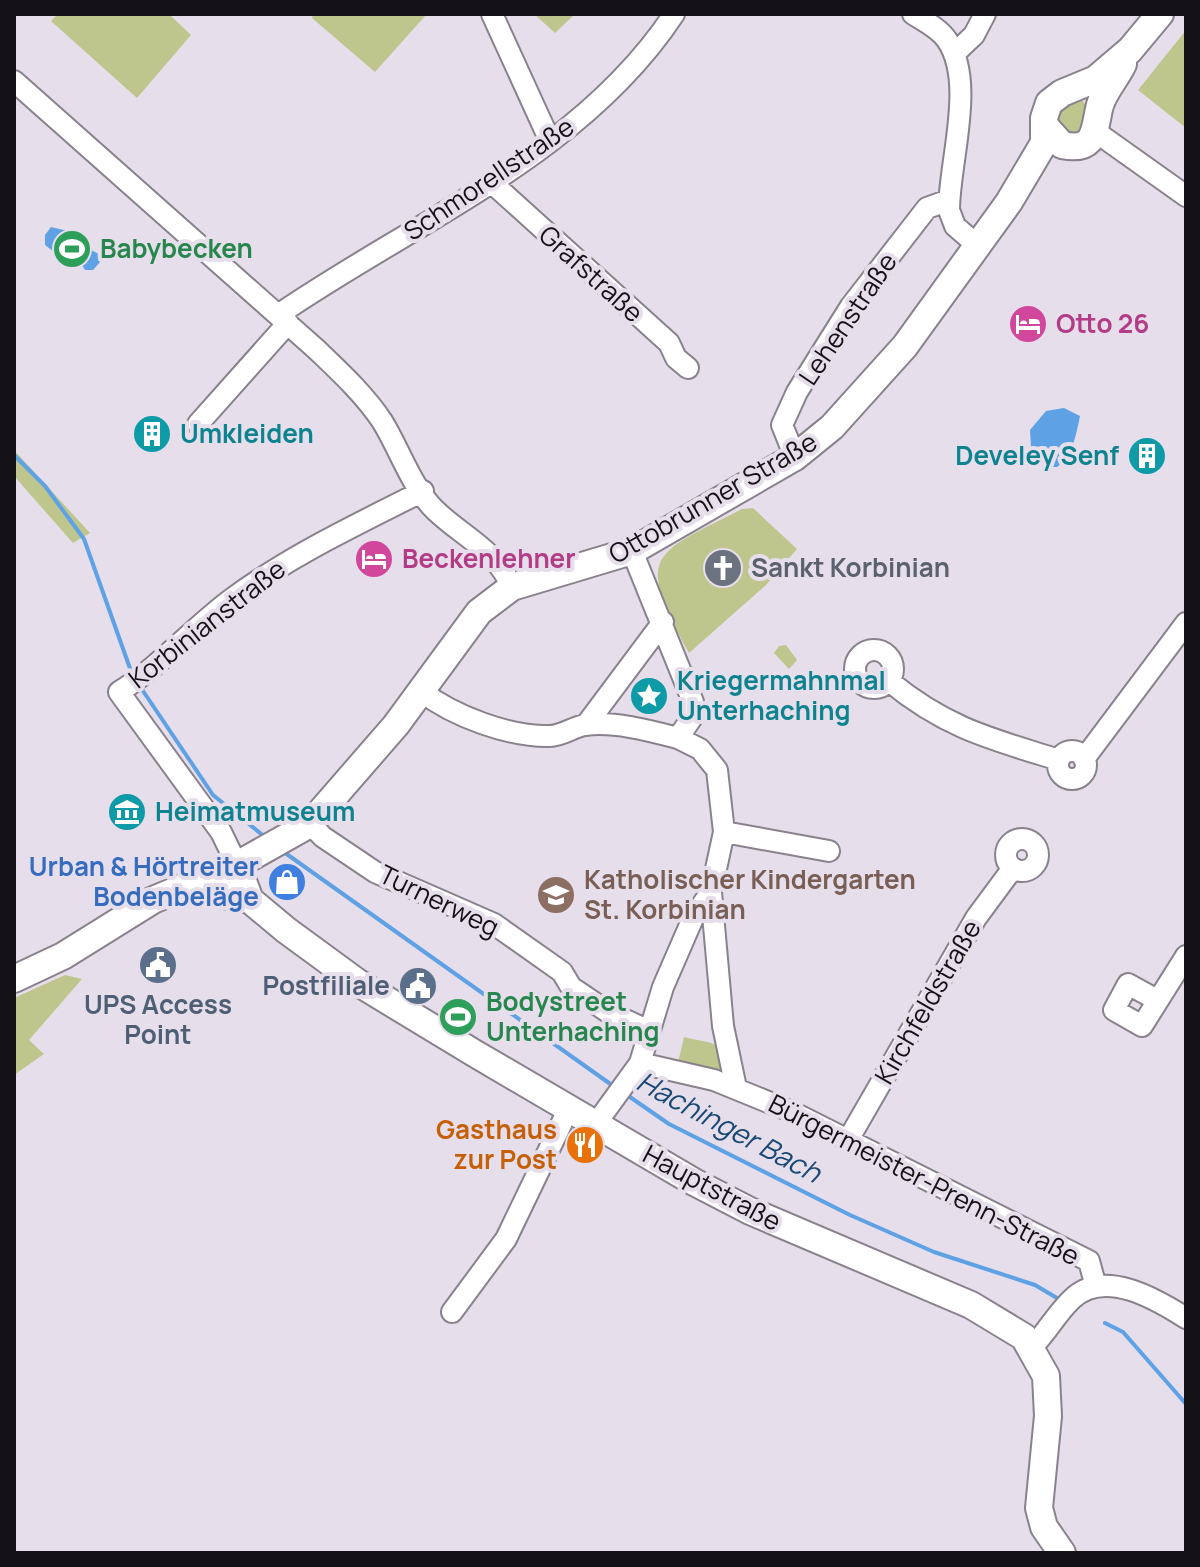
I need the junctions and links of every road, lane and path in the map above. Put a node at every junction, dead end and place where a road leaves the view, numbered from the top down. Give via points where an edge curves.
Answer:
1 (492, 14) edge
2 (674, 14) edge
3 (913, 14) edge
4 (985, 14) edge
5 (1160, 14) edge
6 (1130, 50) junction
7 (954, 54) junction
8 (14, 81) edge
9 (1070, 92) junction
10 (1097, 121) junction
11 (1045, 126) junction
12 (550, 141) junction
13 (1070, 147) junction
14 (491, 182) junction
15 (1186, 196) edge
16 (949, 200) junction
17 (1009, 202) junction
18 (978, 246) junction
19 (283, 319) junction
20 (688, 368) dead end
21 (198, 424) dead end
22 (795, 457) junction
23 (423, 491) junction
24 (632, 551) junction
25 (512, 587) junction
26 (663, 622) junction
27 (1186, 623) edge
28 (889, 681) dead end
29 (421, 691) junction
30 (586, 725) junction
31 (678, 738) junction
32 (310, 824) junction
33 (724, 832) junction
34 (829, 851) dead end
35 (237, 865) junction
36 (1013, 868) dead end
37 (179, 887) junction
38 (711, 892) junction
39 (250, 900) junction
40 (1186, 956) edge
41 (14, 979) edge
42 (1157, 1000) dead end
43 (647, 1030) junction
44 (640, 1063) junction
45 (736, 1088) junction
46 (569, 1108) junction
47 (595, 1125) junction
48 (848, 1140) junction
49 (1096, 1287) junction
50 (452, 1312) dead end
51 (1186, 1318) edge
52 (1033, 1346) junction
53 (1062, 1553) edge

1 - 12 street
2 - 12 street, Schmorellstraße via 627,77
3 - 7 street via 946,38
4 - 7 street via 974,35
5 - 6 main road, Ottobrunner Straße
6 - 9 main road, Ottobrunner Straße via 1096,79
6 - 10 main road, Ottobrunner Straße
7 - 16 street via 959,92
8 - 19 street
9 - 10 main road via 1087,96
9 - 11 main road, Ottobrunner Straße via 1049,103
10 - 13 main road, Ottobrunner Straße via 1085,143
10 - 15 street
11 - 13 main road via 1054,141
11 - 17 main road, Ottobrunner Straße via 1044,143
12 - 14 street, Schmorellstraße
13 - 17 main road, Ottobrunner Straße
14 - 19 street, Schmorellstraße
14 - 20 street, Grafstraße via 669,343
16 - 18 street via 955,226
16 - 22 street, Lehenstraße via 927,208 910,229 851,306 797,392 782,425
17 - 18 main road, Ottobrunner Straße
18 - 22 main road, Ottobrunner Straße via 882,374
19 - 21 street, Schmorellstraße
19 - 23 street via 381,419
22 - 24 main road, Ottobrunner Straße
23 - 25 street via 434,509 488,552
23 - 35 street, Korbinianstraße via 260,578 130,685
24 - 25 main road, Ottobrunner Straße
24 - 26 street
25 - 29 main road, Ottobrunner Straße via 479,612
26 - 30 street
26 - 31 street via 693,702 693,716
27 - 28 street via 1073,779 1061,773 1059,760 971,734
29 - 30 street via 486,723 532,735 552,736
29 - 32 main road, Ottobrunner Straße
30 - 31 street
31 - 33 street, Bürgermeister-Prenn-Straße via 700,749 717,770
32 - 35 main road, Ottobrunner Straße
32 - 43 street, Turnerweg via 375,872 494,924 562,972 571,987
33 - 34 street
33 - 38 street, Bürgermeister-Prenn-Straße
35 - 37 main road
35 - 39 main road
36 - 48 street, Kirchfeldstraße via 976,918
37 - 39 main road, Hauptstraße
37 - 41 main road
38 - 43 street via 679,947
38 - 45 street, Bürgermeister-Prenn-Straße via 723,1026
39 - 46 main road, Hauptstraße via 357,982
40 - 42 street
43 - 44 street
44 - 45 street, Bürgermeister-Prenn-Straße
44 - 47 street
45 - 48 street, Bürgermeister-Prenn-Straße
46 - 47 main road, Hauptstraße
46 - 50 street via 506,1239
47 - 52 main road, Hauptstraße via 750,1211 993,1315
48 - 49 street, Bürgermeister-Prenn-Straße via 1089,1261
49 - 51 street via 1137,1292
49 - 52 street via 1070,1301
52 - 53 main road via 1048,1393 1039,1508 1044,1527

